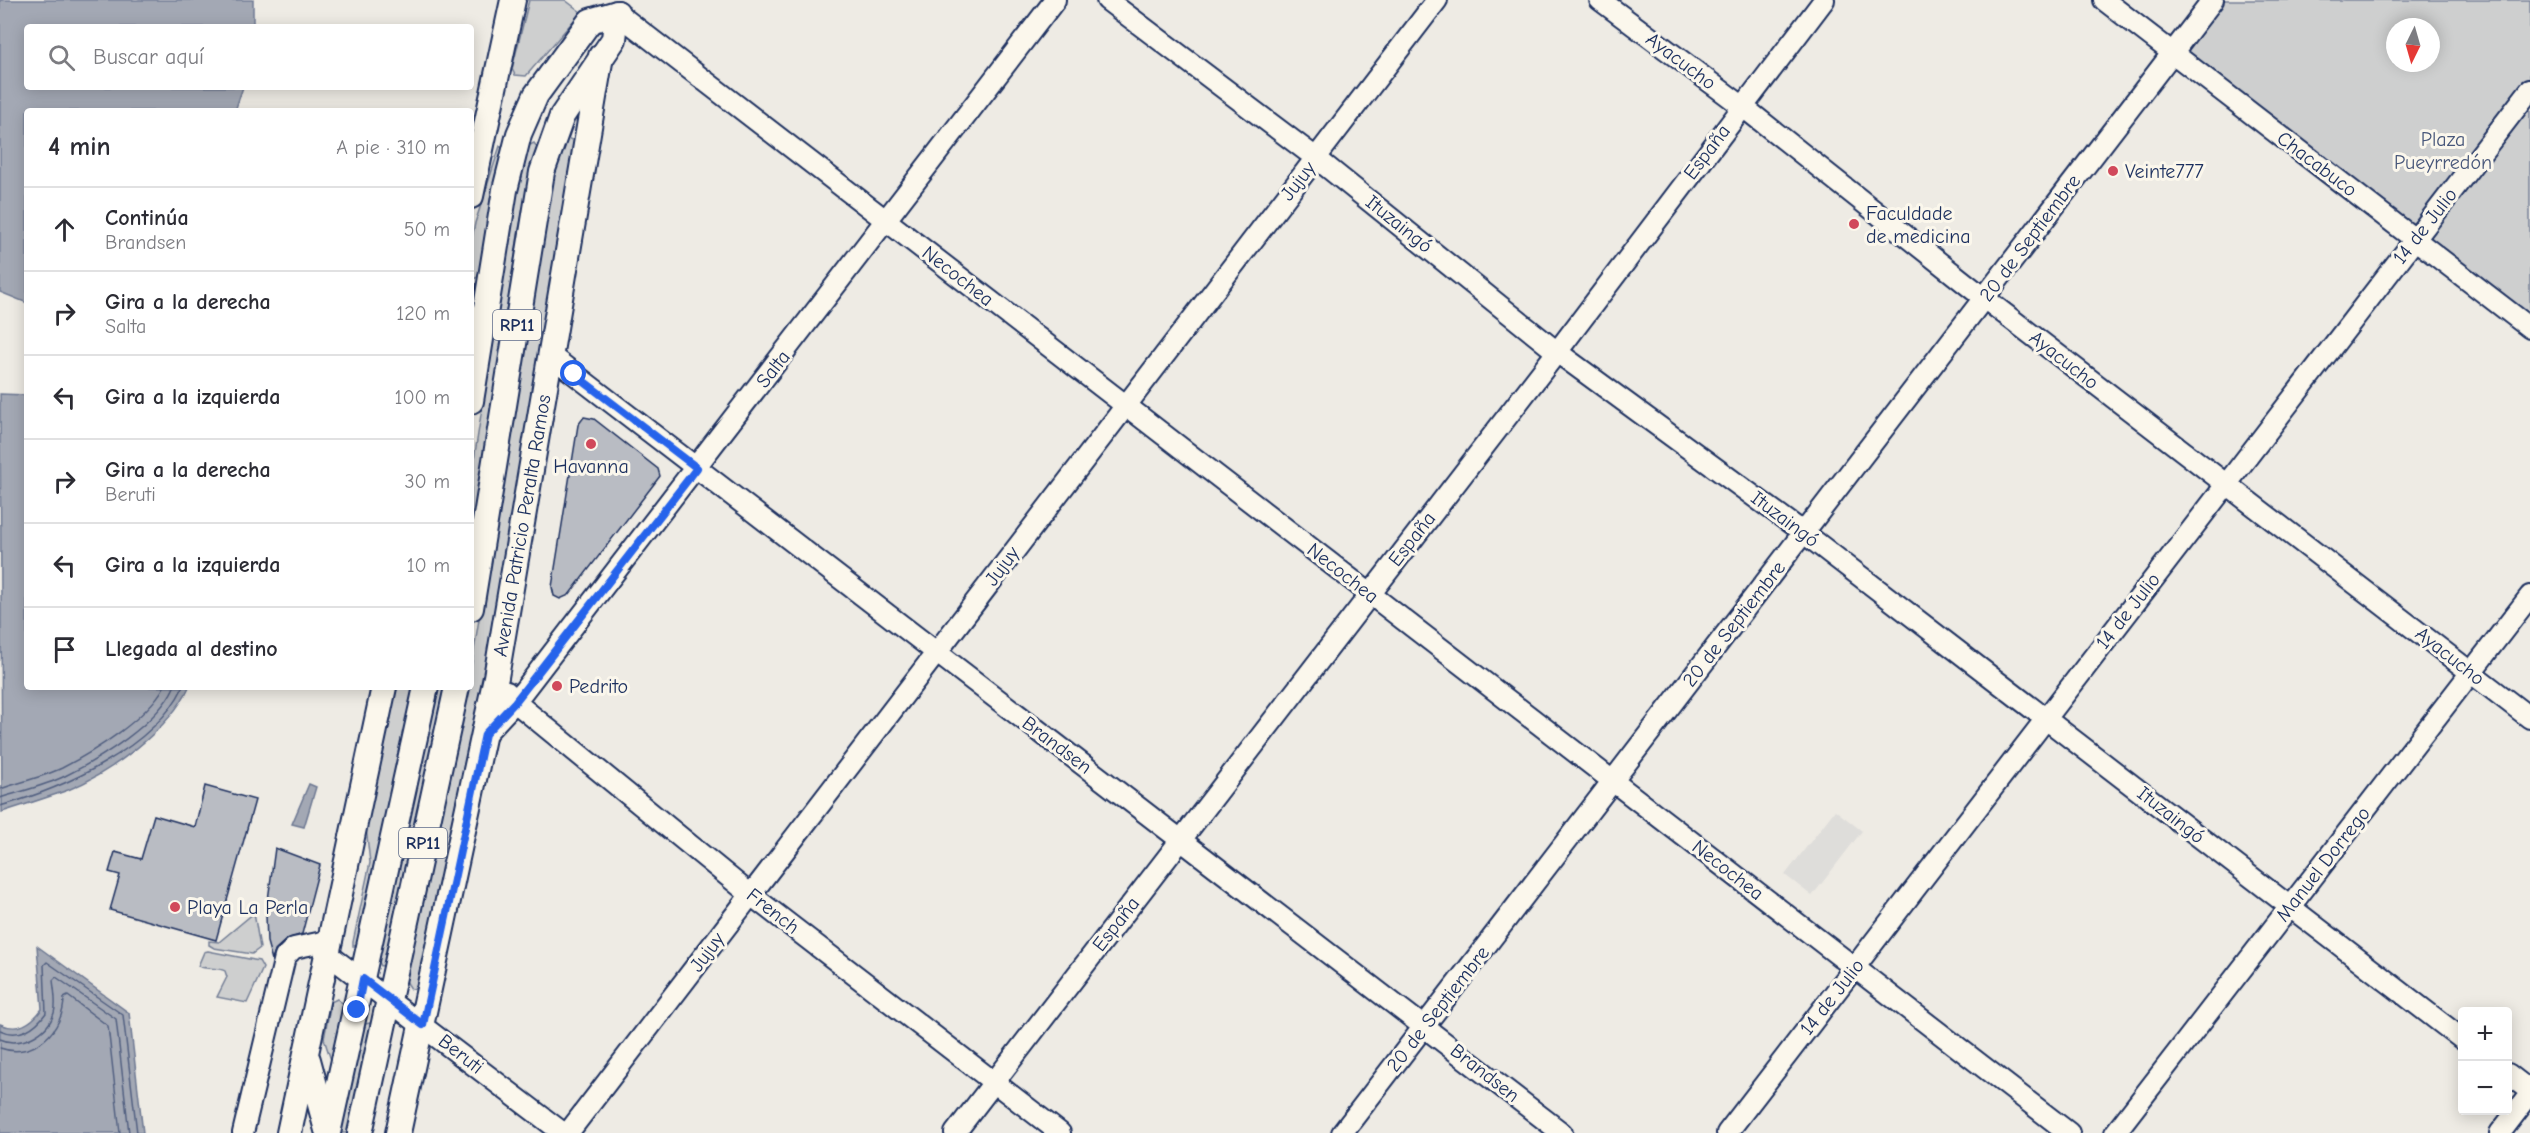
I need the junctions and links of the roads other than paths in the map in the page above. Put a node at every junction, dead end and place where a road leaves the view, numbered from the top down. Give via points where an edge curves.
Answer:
1 (513, 0) edge
2 (1055, 0) edge
3 (1107, 0) edge
4 (1437, 0) edge
5 (1600, 0) edge
6 (1824, 0) edge
7 (2104, 0) edge
8 (2213, 0) edge
9 (622, 7) edge
10 (2172, 53) junction
11 (601, 56) junction
12 (553, 71) junction
13 (2530, 90) edge
14 (1742, 106) junction
15 (487, 131) junction
16 (1316, 158) junction
17 (474, 184) edge
18 (886, 221) junction
19 (2415, 239) junction
20 (1984, 298) junction
21 (2530, 328) edge
22 (1557, 352) junction
23 (551, 356) junction
24 (474, 380) edge
25 (1125, 406) junction
26 (697, 468) junction
27 (2226, 484) junction
28 (1804, 533) junction
29 (474, 590) edge
30 (1369, 594) junction
31 (2530, 596) edge
32 (936, 652) junction
33 (2471, 673) junction
34 (496, 677) junction
35 (383, 690) edge
36 (425, 690) edge
37 (456, 690) edge
38 (515, 702) junction
39 (2530, 718) edge
40 (2046, 719) junction
41 (485, 734) junction
42 (1613, 782) junction
43 (1181, 840) junction
44 (751, 895) junction
45 (2290, 907) junction
46 (331, 947) junction
47 (1855, 968) junction
48 (363, 979) junction
49 (390, 999) junction
50 (423, 1025) junction
51 (1424, 1027) junction
52 (2458, 1036) edge
53 (307, 1058) junction
54 (2512, 1077) edge
55 (994, 1082) junction
56 (2530, 1093) edge
57 (243, 1133) edge
58 (289, 1133) edge
59 (328, 1133) edge
60 (360, 1133) edge
61 (398, 1133) edge
62 (563, 1133) edge
63 (568, 1133) edge
64 (955, 1133) edge
65 (1060, 1133) edge
66 (1342, 1133) edge
67 (1562, 1133) edge
68 (1727, 1133) edge
69 (2069, 1133) edge
70 (2115, 1133) edge
71 (2500, 1133) edge

1 - 15 main road
2 - 18 street, Salta
3 - 16 street, Ituzaingó
4 - 16 street, Jujuy
5 - 14 street, Ayacucho
6 - 14 street, España
7 - 10 street, Chacabuco
8 - 10 street, 20 de Septiembre
9 - 11 main road, Avenida Patricio Peralta Ramos / RP11 via 614,39
9 - 12 main road, RP11 via 590,21
9 - 18 street, Necochea
10 - 19 street, Chacabuco
10 - 20 street, 20 de Septiembre
11 - 23 main road, Avenida Patricio Peralta Ramos
11 - 29 main road, Avenida Patricio Peralta Ramos / RP11 via 558,124 542,172
12 - 15 main road
12 - 24 main road, RP11 via 526,115 513,153
13 - 19 street, 14 de Julio
14 - 20 street, Ayacucho
14 - 22 street, España
15 - 17 main road
16 - 22 street, Ituzaingó
16 - 25 street, Jujuy
18 - 25 street, Necochea
18 - 26 street, Salta
19 - 21 street, Chacabuco
19 - 27 street, 14 de Julio
20 - 27 street, Ayacucho
20 - 28 street, 20 de Septiembre
22 - 28 street, Ituzaingó
22 - 30 street, España
23 - 26 street, Brandsen
23 - 34 main road, Avenida Patricio Peralta Ramos
25 - 30 street, Necochea
25 - 32 street, Jujuy
26 - 32 street, Brandsen
26 - 38 street, Salta
27 - 33 street, Ayacucho
27 - 40 street, 14 de Julio
28 - 40 street, Ituzaingó
28 - 42 street, 20 de Septiembre
30 - 42 street, Necochea
30 - 43 street, España
31 - 33 street, Manuel Dorrego
32 - 43 street, Brandsen
32 - 44 street, Jujuy
33 - 39 street, Ayacucho
33 - 45 street, Manuel Dorrego
34 - 38 street, French
34 - 41 main road, Avenida Patricio Peralta Ramos
35 - 46 main road
36 - 48 main road, RP11
37 - 49 main road, RP11
38 - 41 street, Salta
38 - 44 street, French
40 - 45 street, Ituzaingó
40 - 47 street, 14 de Julio
41 - 50 main road, Avenida Patricio Peralta Ramos
42 - 47 street, Necochea
42 - 51 street, 20 de Septiembre
43 - 51 street, Brandsen
43 - 55 street, España
44 - 55 street, French
44 - 63 street, Jujuy
45 - 52 street, Ituzaingó
45 - 70 street, Manuel Dorrego
46 - 48 street, Beruti
46 - 53 main road
46 - 57 street via 294,948 285,957
47 - 68 street, 14 de Julio
47 - 69 street, Necochea
48 - 49 street, Beruti
48 - 59 main road, RP11
49 - 50 street, Beruti
49 - 60 main road, RP11
50 - 61 main road, Avenida Patricio Peralta Ramos
50 - 62 street, Beruti
51 - 66 street, 20 de Septiembre
51 - 67 street, Brandsen
53 - 58 main road
53 - 59 main road
54 - 56 street
55 - 64 street, España
55 - 65 street, French
56 - 71 street

